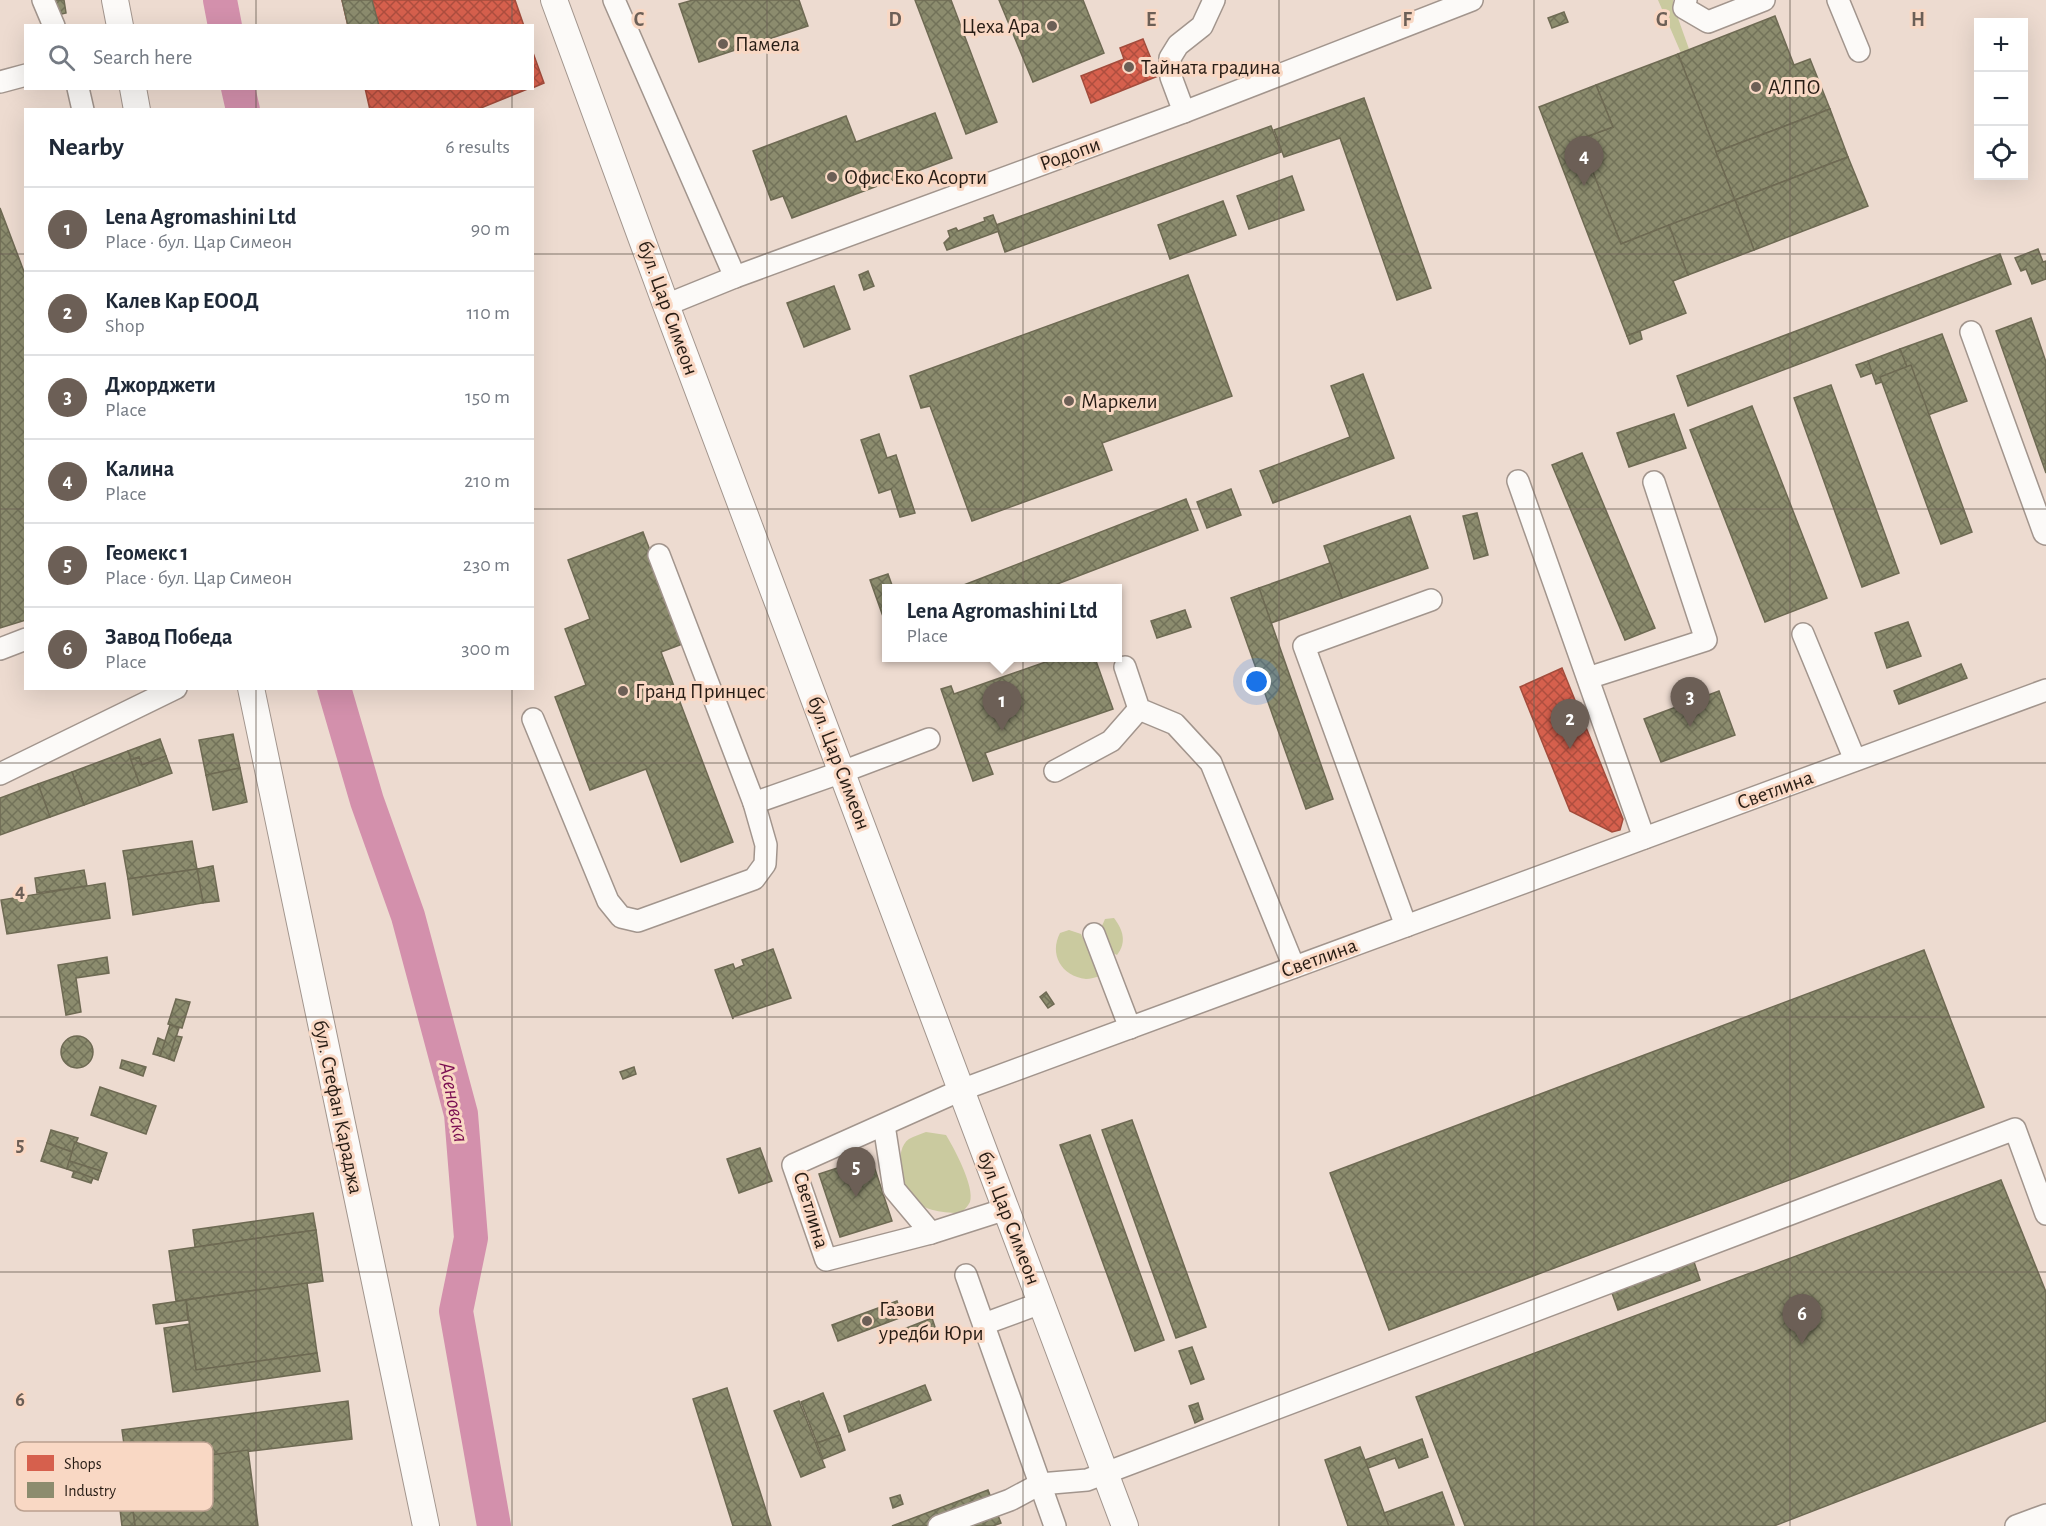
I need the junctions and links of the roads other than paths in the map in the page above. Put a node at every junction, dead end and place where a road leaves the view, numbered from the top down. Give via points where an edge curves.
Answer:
1 (43, 0) edge
2 (115, 0) edge
3 (554, 0) edge
4 (614, 0) edge
5 (1214, 0) edge
6 (1472, 0) edge
7 (1686, 0) edge
8 (1764, 0) edge
9 (1838, 0) edge
10 (53, 24) edge
11 (120, 24) edge
12 (1859, 51) dead end
13 (24, 76) edge
14 (0, 82) edge
15 (78, 90) edge
16 (133, 90) edge
17 (83, 108) edge
18 (137, 108) edge
19 (1184, 112) junction
20 (735, 277) junction
21 (666, 305) junction
22 (1971, 332) dead end
23 (1518, 481) dead end
24 (1654, 482) dead end
25 (2046, 534) edge
26 (659, 555) dead end
27 (1431, 600) dead end
28 (1803, 634) dead end
29 (24, 640) edge
30 (0, 649) edge
31 (1125, 667) dead end
32 (1588, 678) junction
33 (172, 690) edge
34 (251, 690) edge
35 (2046, 690) edge
36 (1140, 709) junction
37 (533, 719) dead end
38 (929, 739) dead end
39 (1855, 760) junction
40 (1055, 771) dead end
41 (842, 772) junction
42 (0, 774) edge
43 (753, 803) junction
44 (1644, 838) junction
45 (1406, 926) junction
46 (1094, 934) dead end
47 (1294, 967) junction
48 (1130, 1028) junction
49 (961, 1090) junction
50 (884, 1125) junction
51 (1006, 1209) junction
52 (2046, 1214) edge
53 (931, 1233) junction
54 (966, 1275) dead end
55 (1041, 1303) junction
56 (984, 1324) junction
57 (1105, 1473) junction
58 (1040, 1484) junction
59 (2046, 1515) edge
60 (426, 1526) edge
61 (939, 1526) edge
62 (1055, 1526) edge
63 (1125, 1526) edge
64 (2016, 1526) edge

1 - 10 street
2 - 11 main road
3 - 21 main road, бул. Цар Симеон
4 - 20 street
5 - 19 street via 1202,26 1178,45 1170,57 1171,77
6 - 19 street, Родопи
7 - 8 street via 1684,8 1708,22
9 - 12 street
13 - 14 street
15 - 17 street
16 - 18 main road
19 - 20 street, Родопи
20 - 21 street, Родопи
21 - 41 main road, бул. Цар Симеон
22 - 25 street
23 - 32 street
24 - 32 street via 1706,640
26 - 43 street
27 - 45 street via 1304,646
28 - 39 street
29 - 30 street
31 - 36 street
32 - 44 street
33 - 42 street
34 - 60 main road, бул. Стефан Караджа
35 - 39 street, Светлина
36 - 40 street via 1111,741
36 - 47 street via 1175,724 1211,763
37 - 43 street via 608,901 621,917 638,921 754,879 765,864 766,845
38 - 41 street
39 - 44 street, Светлина
41 - 43 street
41 - 49 main road, бул. Цар Симеон
44 - 45 street, Светлина
45 - 47 street, Светлина
46 - 48 street
47 - 48 street, Светлина
48 - 49 street, Светлина
49 - 50 street, Светлина
49 - 51 main road, бул. Цар Симеон
50 - 53 street via 894,1189
50 - 53 street, Светлина via 793,1165 826,1260
51 - 53 street
51 - 55 main road, бул. Цар Симеон
52 - 57 street via 2015,1129
54 - 56 street
55 - 56 street
55 - 57 main road, бул. Цар Симеон
56 - 58 street
57 - 58 street via 1087,1480
57 - 63 main road, бул. Цар Симеон
58 - 61 street via 1010,1500
58 - 62 street
59 - 64 street

